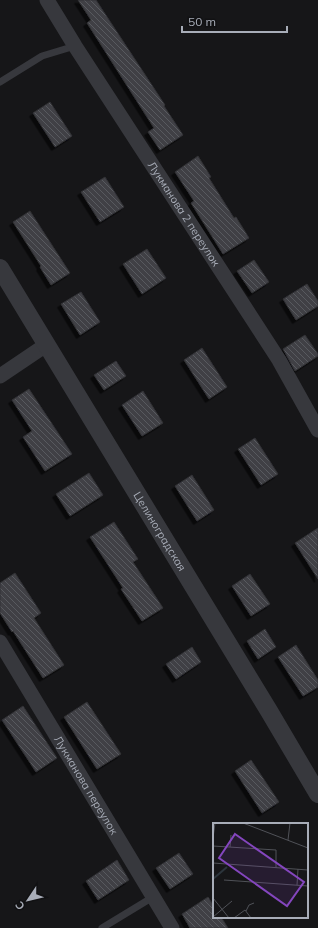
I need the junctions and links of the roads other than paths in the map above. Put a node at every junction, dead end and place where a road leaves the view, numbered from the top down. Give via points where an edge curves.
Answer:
1 (47, 0) edge
2 (75, 46) junction
3 (0, 82) edge
4 (0, 268) edge
5 (46, 345) junction
6 (0, 376) edge
7 (318, 430) edge
8 (0, 642) edge
9 (318, 794) edge
10 (153, 897) junction
11 (102, 928) edge
12 (172, 928) edge

1 - 2 street, Лукманова 2 переулок
2 - 3 lane via 42,56
2 - 7 street, Лукманова 2 переулок via 279,360
4 - 5 street, Целиноградская
5 - 6 street
5 - 9 street, Целиноградская
8 - 10 street, Лукманова переулок
10 - 11 lane
10 - 12 street, Лукманова переулок

